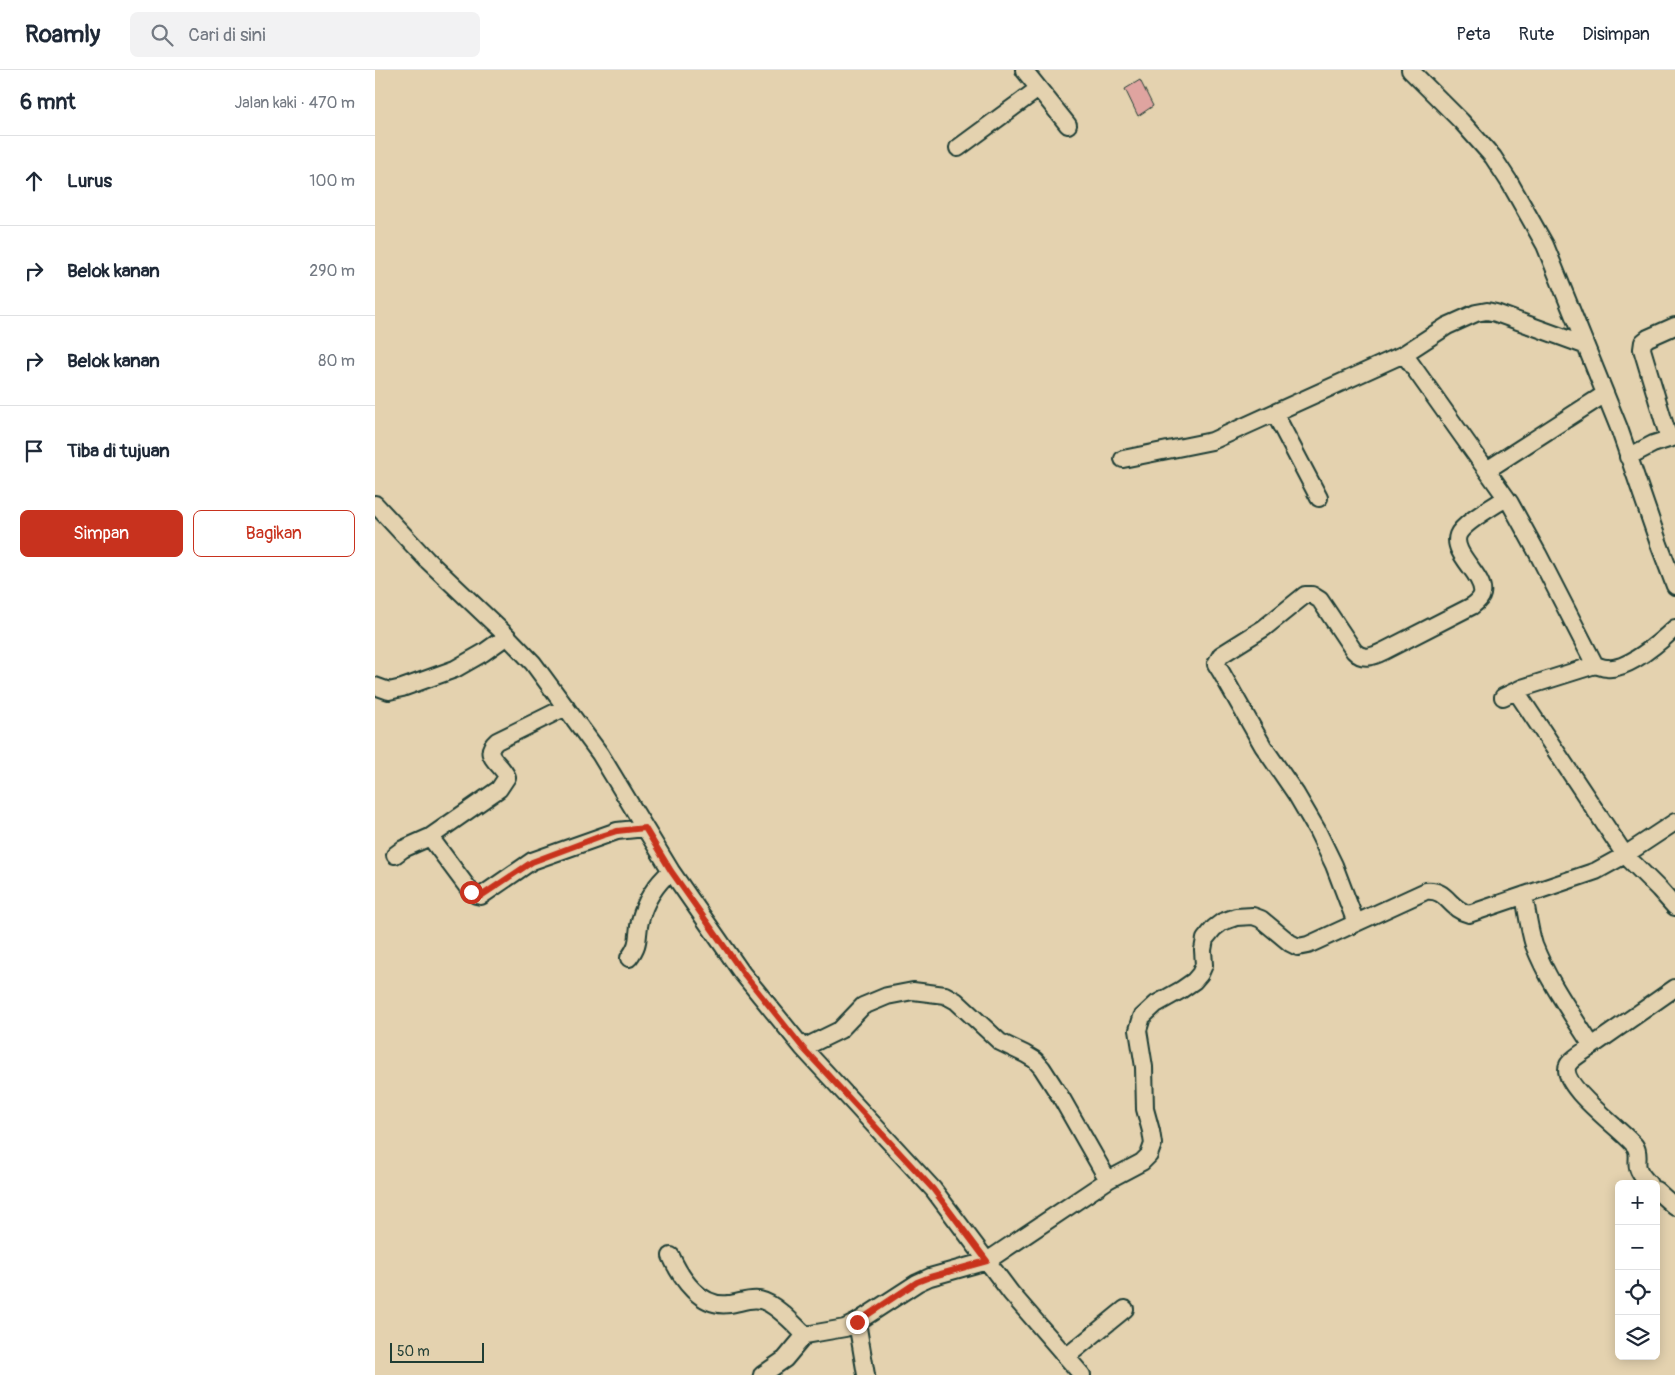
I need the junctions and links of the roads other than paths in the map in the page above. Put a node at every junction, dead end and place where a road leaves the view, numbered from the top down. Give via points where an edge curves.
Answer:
1 (1024, 70) edge
2 (1410, 70) edge
3 (1038, 89) junction
4 (1068, 125) dead end
5 (959, 148) dead end
6 (1675, 326) edge
7 (1584, 345) junction
8 (1404, 354) junction
9 (1605, 394) junction
10 (1275, 414) junction
11 (1672, 438) edge
12 (1628, 457) junction
13 (1123, 460) dead end
14 (1487, 470) junction
15 (1319, 498) dead end
16 (1506, 498) junction
17 (375, 504) edge
18 (1675, 586) edge
19 (1675, 628) edge
20 (507, 636) junction
21 (1595, 664) junction
22 (375, 686) edge
23 (566, 707) junction
24 (1675, 822) edge
25 (645, 828) junction
26 (430, 837) junction
27 (395, 855) dead end
28 (1625, 855) junction
29 (671, 871) junction
30 (1524, 895) junction
31 (1675, 907) edge
32 (1356, 923) junction
33 (629, 958) dead end
34 (1675, 988) edge
35 (1592, 1046) junction
36 (803, 1048) junction
37 (1108, 1180) junction
38 (1645, 1180) edge
39 (1660, 1194) edge
40 (1675, 1207) edge
41 (671, 1256) dead end
42 (987, 1261) junction
43 (1125, 1309) dead end
44 (857, 1322) junction
45 (805, 1335) junction
46 (1066, 1357) junction
47 (762, 1375) edge
48 (866, 1375) edge
49 (1082, 1375) edge

1 - 3 street
2 - 7 street via 1479,141 1510,183 1545,244
3 - 4 street
3 - 5 street
6 - 11 street via 1648,338 1642,349
7 - 8 street via 1487,311 1447,326
7 - 9 street
8 - 10 street
8 - 14 street
9 - 12 street
9 - 14 street
10 - 13 street via 1212,441
10 - 15 street
11 - 12 street
12 - 18 street
14 - 16 street
16 - 21 street
16 - 32 street via 1458,534 1459,549 1481,585 1482,594 1472,606 1385,651 1364,657 1358,655 1320,600 1305,595 1217,660 1216,664 1255,733 1317,830
17 - 20 street via 427,560
19 - 21 street via 1643,655 1617,667
20 - 22 street via 455,669 396,690
20 - 23 street via 533,663
21 - 28 street via 1509,694
23 - 25 street via 600,754
23 - 26 street via 491,746 491,757 507,777 504,783
24 - 28 street
25 - 26 street via 617,831 532,862 481,896 471,892
25 - 29 street
26 - 27 street
28 - 30 street via 1596,871
28 - 31 street
29 - 33 street via 660,880 651,895 640,922 639,940
29 - 36 street via 743,973
30 - 32 street via 1469,914 1460,912 1435,890 1426,891
30 - 35 street via 1534,943 1546,972
32 - 37 street via 1298,947 1253,916 1222,922 1213,928 1205,939 1204,965 1200,974 1142,1017 1137,1030 1144,1067 1145,1109 1153,1144 1142,1162
34 - 35 street
35 - 38 street via 1569,1064 1570,1079 1594,1108 1636,1148 1638,1167
36 - 37 street via 840,1030 863,1006 887,996 913,991 945,994 1000,1042 1035,1060 1043,1068
36 - 42 street via 933,1189
37 - 42 street
39 - 40 street
41 - 45 street via 683,1280 706,1300 727,1305 760,1300
42 - 44 street via 917,1282
42 - 46 street
43 - 46 street
44 - 45 street via 845,1328
44 - 48 street
45 - 47 street via 785,1359
46 - 49 street

